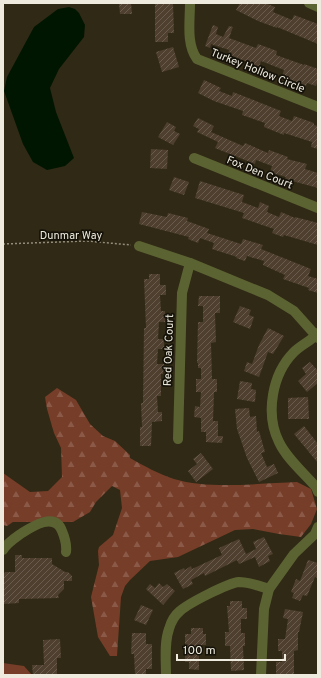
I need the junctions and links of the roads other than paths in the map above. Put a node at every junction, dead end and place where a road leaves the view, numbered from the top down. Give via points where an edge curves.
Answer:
1 (190, 3) edge
2 (309, 3) edge
3 (318, 7) edge
4 (318, 107) edge
5 (194, 158) dead end
6 (318, 208) edge
7 (139, 246) road end
8 (190, 263) junction
9 (317, 336) edge
10 (178, 439) dead end
11 (318, 492) edge
12 (318, 527) edge
13 (3, 550) edge
14 (66, 552) dead end
15 (269, 589) junction
16 (166, 675) edge
17 (261, 675) edge

1 - 4 street, Turkey Hollow Circle via 190,41 192,52 197,59
2 - 3 street
5 - 6 street, Fox Den Court
7 - 8 street
8 - 9 street via 268,295 294,311
8 - 10 street, Red Oak Court via 182,293
9 - 11 street via 284,364 276,381 272,415 279,442
12 - 15 street via 315,534 294,554
13 - 14 street via 32,526 54,522 60,525 67,544
15 - 16 street via 237,582 181,610 168,629
15 - 17 street via 264,609

